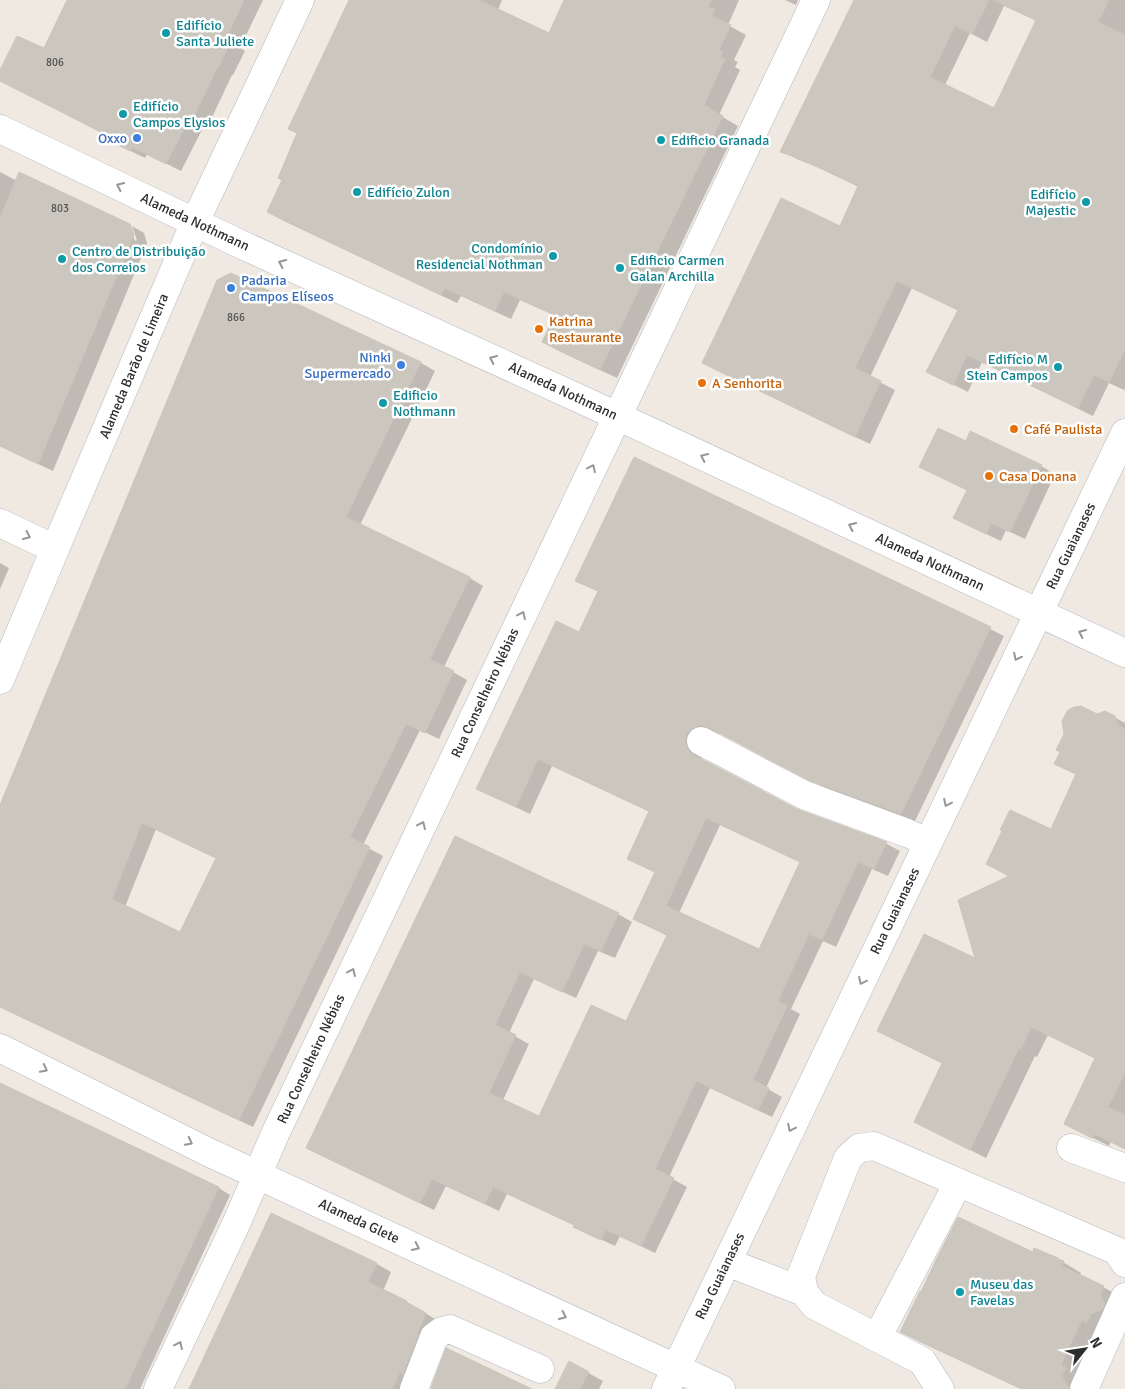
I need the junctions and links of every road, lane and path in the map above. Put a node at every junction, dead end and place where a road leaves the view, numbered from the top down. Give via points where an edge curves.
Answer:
1 (300, 0) edge
2 (816, 0) edge
3 (0, 129) edge
4 (195, 222) junction
5 (617, 416) junction
6 (1122, 449) edge
7 (0, 523) edge
8 (55, 549) junction
9 (1038, 613) junction
10 (1125, 653) edge
11 (0, 680) edge
12 (701, 741) dead end
13 (918, 838) junction
14 (0, 1048) edge
15 (1071, 1148) dead end
16 (1125, 1168) edge
17 (258, 1175) junction
18 (958, 1182) junction
19 (727, 1262) junction
20 (1125, 1263) edge
21 (804, 1292) junction
22 (1125, 1296) edge
23 (877, 1338) junction
24 (540, 1369) dead end
25 (671, 1378) edge
26 (158, 1389) edge
27 (414, 1389) edge
28 (721, 1389) edge
29 (940, 1389) edge
30 (1084, 1389) edge

1 - 4 street, Alameda Barão de Limeira
2 - 5 street, Rua Conselheiro Nébias
4 -> 3 street, Alameda Nothmann
5 -> 4 street, Alameda Nothmann
4 - 8 street, Alameda Barão de Limeira
9 -> 5 street, Alameda Nothmann
17 -> 5 street, Rua Conselheiro Nébias
6 - 9 street, Rua Guaianases
7 -> 8 street
8 - 11 street, Alameda Barão de Limeira
10 -> 9 street, Alameda Nothmann
9 -> 13 street, Rua Guaianases
12 - 13 street via 804,795
13 -> 19 street, Rua Guaianases
14 -> 17 street, Alameda Glete
15 - 16 street
17 -> 25 street, Alameda Glete
26 -> 17 street, Rua Conselheiro Nébias
18 - 20 street via 1117,1251
18 - 21 street via 874,1146 860,1148 848,1158 801,1276
18 - 23 street
19 - 21 street
19 - 25 street, Rua Guaianases
21 - 23 street via 814,1305
22 - 30 street
23 - 29 street via 922,1361
24 - 27 street via 450,1329 434,1337
25 - 28 street, Alameda Glete

